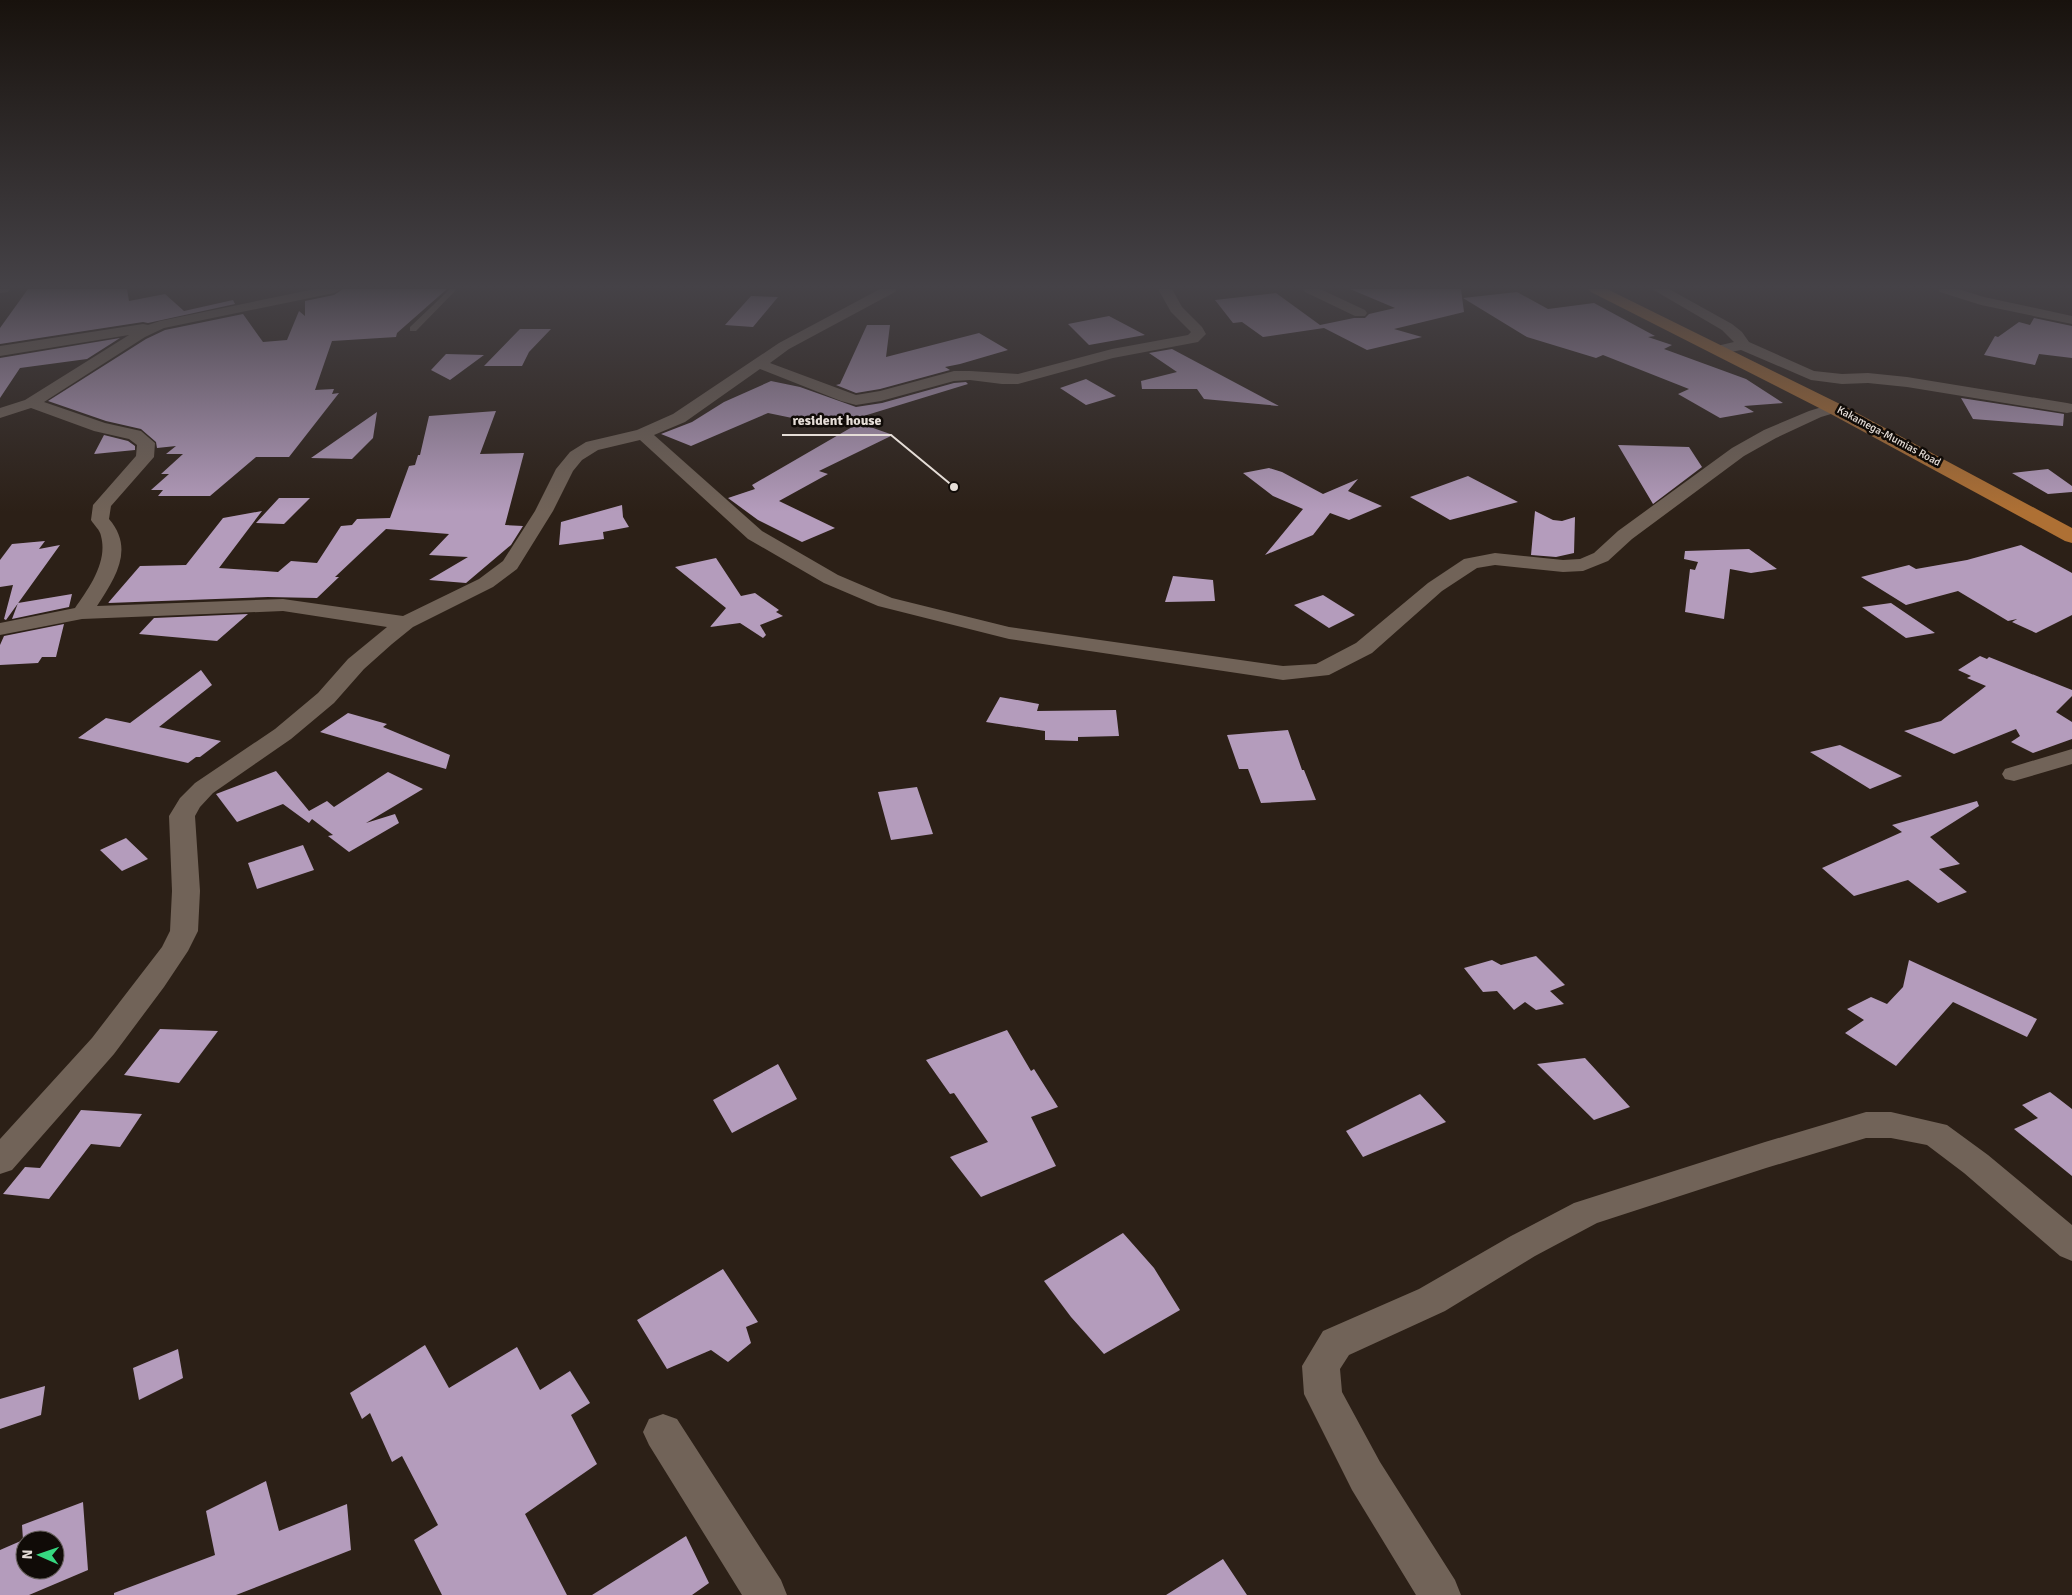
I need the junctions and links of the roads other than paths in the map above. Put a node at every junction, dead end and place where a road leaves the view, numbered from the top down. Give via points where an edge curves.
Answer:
1 (93, 363) edge
2 (1077, 363) edge
3 (1747, 363) edge
4 (1783, 363) edge
5 (760, 364) joint
6 (31, 402) junction
7 (1835, 408) junction
8 (2067, 408) dead end
9 (0, 413) edge
10 (643, 434) junction
11 (2072, 537) edge
12 (82, 613) junction
13 (406, 623) junction
14 (0, 629) edge
15 (2072, 756) edge
16 (2014, 774) dead end
17 (0, 1161) edge
18 (2072, 1246) edge
19 (663, 1432) dead end
20 (766, 1595) edge
21 (1440, 1595) edge

1 - 6 street
2 - 5 street via 1006,381 979,375 955,376 856,400
3 - 7 highway, Kakamega-Mumias Road
4 - 8 street via 1811,376 1907,382
5 - 10 street via 679,418
6 - 9 street
6 - 12 street via 100,427 135,435 146,443 145,457 102,506 100,520 111,535 111,559 99,587
7 - 10 street via 1770,434 1738,452 1694,482 1601,557 1583,565 1563,566 1495,559 1471,563 1435,587 1364,648 1321,670 1283,673 1009,632 885,602 831,579 755,535
7 - 11 highway, Kakamega-Mumias Road
10 - 13 street via 592,446 576,456 510,565 486,583
12 - 13 street via 283,605
12 - 14 street
13 - 17 street via 356,664 326,698 282,734 204,788 189,803 182,816 186,891 184,930 174,951 103,1046
15 - 16 street
18 - 21 street via 1936,1134 1891,1124 1866,1125 1765,1154 1586,1213 1432,1300 1336,1344 1321,1366 1323,1394 1366,1476
19 - 20 street

